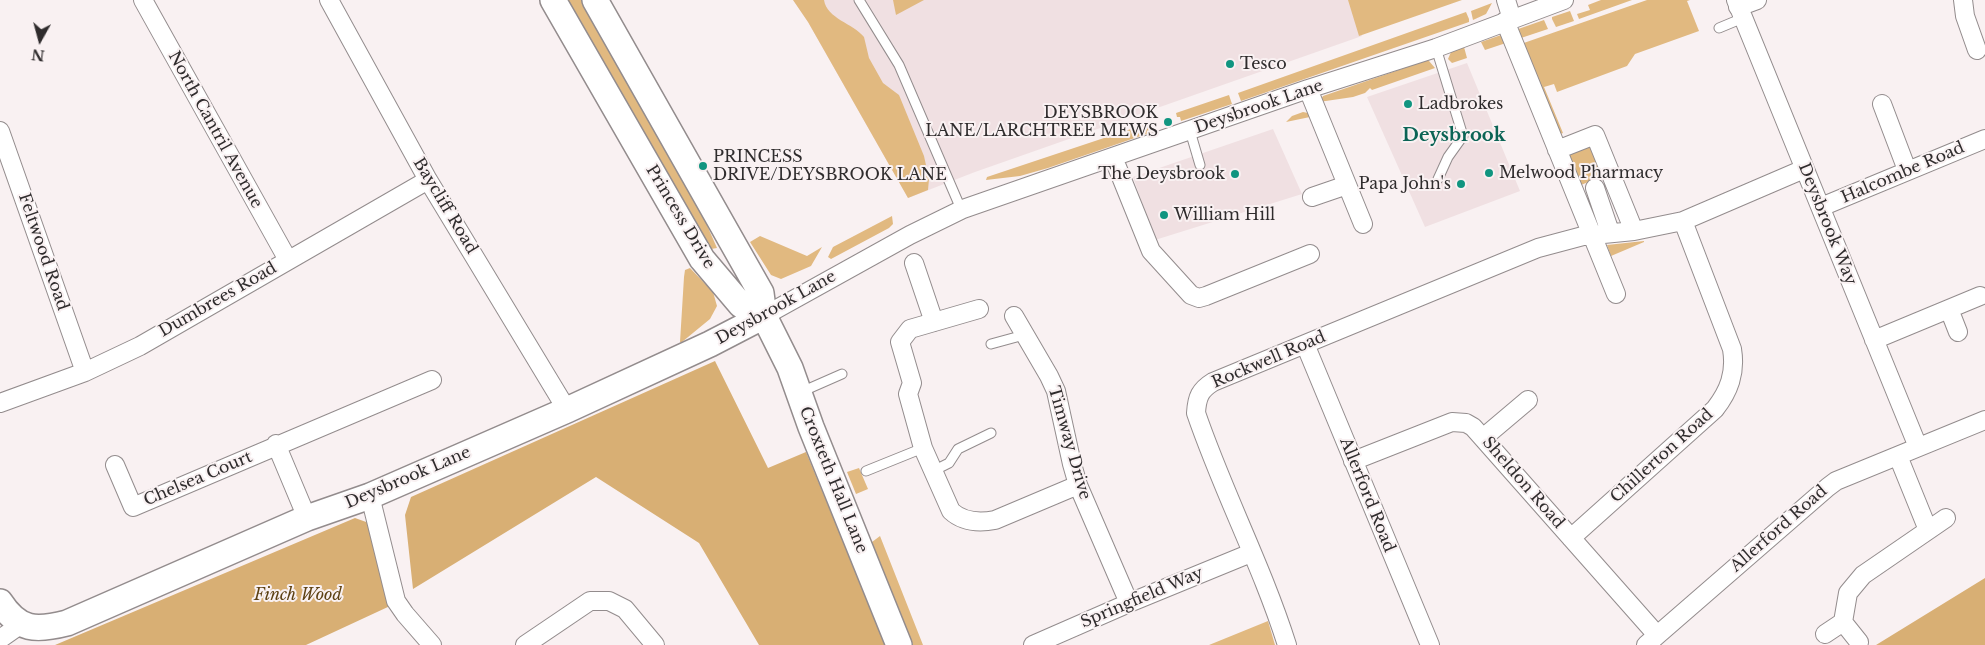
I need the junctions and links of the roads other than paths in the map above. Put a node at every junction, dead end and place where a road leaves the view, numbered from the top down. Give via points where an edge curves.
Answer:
1 (142, 0) edge
2 (329, 0) edge
3 (553, 0) edge
4 (596, 0) edge
5 (859, 0) edge
6 (1506, 0) edge
7 (1564, 0) edge
8 (1757, 0) edge
9 (1963, 0) edge
10 (1739, 8) edge
11 (1508, 20) junction
12 (1719, 28) dead end
13 (1436, 48) junction
14 (1977, 50) dead end
15 (1308, 89) junction
16 (1882, 104) dead end
17 (0, 131) edge
18 (1190, 131) junction
19 (1985, 139) edge
20 (1557, 150) junction
21 (1113, 157) junction
22 (1200, 164) dead end
23 (1804, 169) junction
24 (1907, 170) junction
25 (1438, 179) dead end
26 (428, 180) junction
27 (1347, 185) junction
28 (1595, 188) dead end
29 (1312, 197) dead end
30 (1820, 207) junction
31 (961, 209) junction
32 (1683, 221) junction
33 (1363, 224) dead end
34 (1634, 231) junction
35 (1610, 232) junction
36 (1592, 234) junction
37 (734, 244) junction
38 (1310, 254) dead end
39 (702, 259) junction
40 (288, 260) junction
41 (914, 262) dead end
42 (1616, 294) dead end
43 (1980, 296) dead end
44 (979, 309) dead end
45 (1949, 309) junction
46 (764, 316) junction
47 (1014, 316) dead end
48 (934, 322) junction
49 (1958, 332) dead end
50 (1024, 335) junction
51 (1874, 340) junction
52 (991, 344) dead end
53 (1305, 344) junction
54 (85, 372) junction
55 (842, 374) dead end
56 (432, 380) dead end
57 (799, 393) junction
58 (1528, 400) dead end
59 (0, 403) edge
60 (567, 410) junction
61 (1985, 420) edge
62 (992, 433) dead end
63 (1483, 438) junction
64 (276, 444) junction
65 (1918, 447) junction
66 (923, 448) junction
67 (1898, 456) junction
68 (1353, 461) junction
69 (115, 465) dead end
70 (933, 470) junction
71 (866, 471) dead end
72 (1078, 485) junction
73 (370, 496) junction
74 (307, 518) junction
75 (1946, 518) dead end
76 (1928, 530) junction
77 (1571, 538) junction
78 (1251, 553) junction
79 (0, 602) edge
80 (1129, 603) junction
81 (1843, 622) junction
82 (20, 625) junction
83 (1825, 634) dead end
84 (0, 639) edge
85 (1652, 640) edge
86 (1859, 642) dead end
87 (432, 645) edge
88 (525, 645) edge
89 (655, 645) edge
90 (900, 645) edge
91 (1033, 645) edge
92 (1287, 645) edge
93 (1430, 645) edge

1 - 40 street, North Cantril Avenue
2 - 26 street, Baycliff Road
3 - 39 street, Princess Drive
4 - 37 street, Princess Drive
5 - 31 lane via 899,65
6 - 11 street
7 - 11 street, Deysbrook Lane
8 - 10 street
9 - 14 street
10 - 12 lane
10 - 23 street, Deysbrook Way
11 - 13 street, Deysbrook Lane
11 - 20 street
13 - 15 street, Deysbrook Lane
13 - 25 lane via 1463,136
15 - 18 street, Deysbrook Lane
15 - 27 street
16 - 24 street
17 - 54 street, Feltwood Road
18 - 21 street, Deysbrook Lane
18 - 22 lane
19 - 24 street, Halcombe Road
20 - 34 street via 1595,135
20 - 36 street
21 - 31 street, Deysbrook Lane
21 - 38 street via 1151,251 1191,295 1206,296
23 - 30 street, Deysbrook Way
23 - 32 street, Rockwell Road
24 - 30 street, Halcombe Road
26 - 40 street, Dumbrees Road
26 - 60 street, Baycliff Road
27 - 29 street
27 - 33 street
28 - 35 street
30 - 51 street, Deysbrook Way
31 - 46 street, Deysbrook Lane
32 - 34 street, Rockwell Road
32 - 77 street, Chillerton Road via 1732,349 1734,361 1729,387 1715,409
34 - 35 street, Rockwell Road
35 - 36 street, Rockwell Road
36 - 42 street
36 - 53 street, Rockwell Road via 1538,248
37 - 39 street via 728,259 723,262
37 - 46 street, Princess Drive via 761,293
39 - 46 street, Princess Drive via 741,305
40 - 54 street, Dumbrees Road via 140,346
41 - 48 street
43 - 45 street
44 - 48 street
45 - 49 street
45 - 51 street
46 - 57 street, Croxteth Hall Lane
46 - 60 street, Deysbrook Lane
47 - 50 street, Timway Drive
48 - 66 street via 910,329 900,342 912,383 908,394
50 - 52 lane
50 - 72 street, Timway Drive via 1056,392
51 - 65 street, Deysbrook Way
53 - 68 street, Allerford Road
53 - 78 street, Rockwell Road via 1213,382 1198,394 1196,413
54 - 59 street, Dumbrees Road
55 - 57 lane
56 - 64 street, Chelsea Court
57 - 90 street, Croxteth Hall Lane
58 - 63 street
60 - 73 street, Deysbrook Lane
61 - 65 street, Allerford Road
62 - 70 lane via 958,449 949,463
63 - 68 street, Sheldon Road via 1473,427 1452,422
63 - 77 street, Sheldon Road
64 - 69 street, Chelsea Court via 133,507
64 - 74 street
65 - 67 street, Allerford Road
66 - 70 street
66 - 71 lane
67 - 76 street
67 - 85 street, Allerford Road via 1836,481 1821,491
68 - 93 street, Allerford Road
70 - 72 street via 951,510 957,517 975,522 995,520
72 - 80 street, Timway Drive
73 - 74 street, Deysbrook Lane
73 - 87 street via 396,601
74 - 82 street, Deysbrook Lane via 68,622 46,628
75 - 76 street
76 - 81 street via 1863,575 1848,593
77 - 85 street, Sheldon Road
78 - 80 street, Springfield Way
78 - 92 street, Rockwell Road via 1264,579
79 - 82 street
80 - 91 street, Springfield Way
81 - 83 street
81 - 86 street
82 - 84 street
88 - 89 street via 590,601 609,601 625,609

